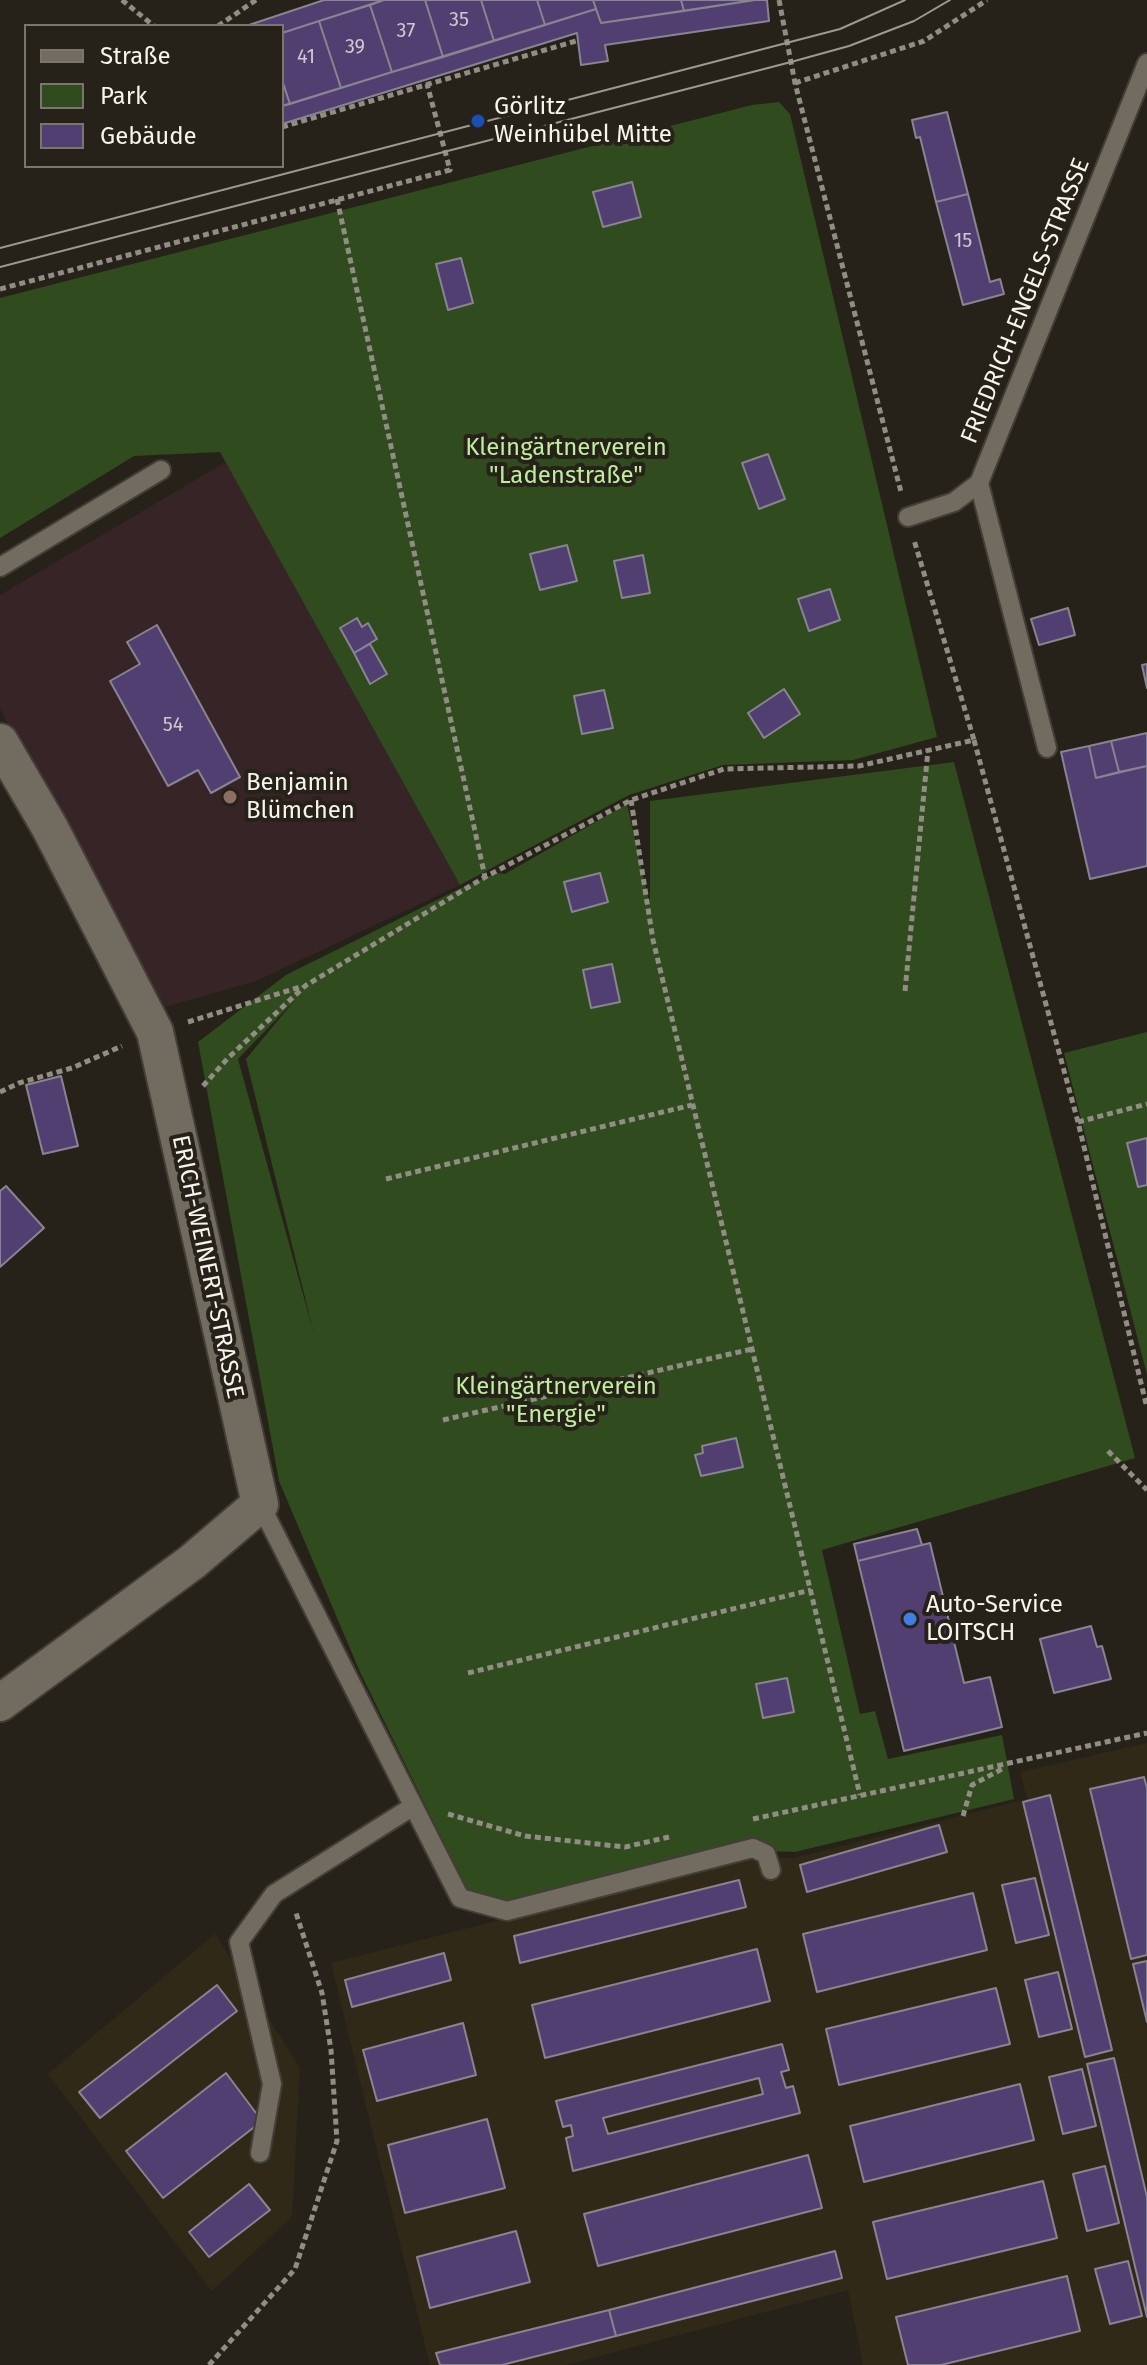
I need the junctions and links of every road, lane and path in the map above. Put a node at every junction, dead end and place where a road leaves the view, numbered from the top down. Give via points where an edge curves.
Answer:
1 (122, 0) edge
2 (256, 0) edge
3 (779, 0) edge
4 (987, 0) edge
5 (781, 11) junction
6 (770, 12) dead end
7 (152, 24) edge
8 (221, 24) edge
9 (576, 41) dead end
10 (1147, 63) edge
11 (795, 83) junction
12 (427, 84) junction
13 (284, 126) edge
14 (337, 199) junction
15 (0, 289) edge
16 (161, 470) dead end
17 (979, 483) junction
18 (908, 517) junction
19 (0, 567) edge
20 (974, 740) junction
21 (0, 742) edge
22 (1047, 748) dead end
23 (928, 750) junction
24 (631, 800) junction
25 (485, 877) junction
26 (305, 986) junction
27 (905, 991) dead end
28 (155, 1032) junction
29 (0, 1092) edge
30 (1147, 1104) edge
31 (692, 1105) junction
32 (174, 1119) junction
33 (1078, 1122) junction
34 (386, 1179) dead end
35 (752, 1349) junction
36 (1147, 1408) edge
37 (443, 1420) dead end
38 (1108, 1451) dead end
39 (1147, 1490) edge
40 (260, 1504) junction
41 (811, 1590) junction
42 (468, 1673) dead end
43 (0, 1703) edge
44 (1147, 1733) edge
45 (1010, 1764) junction
46 (860, 1795) junction
47 (412, 1807) junction
48 (963, 1816) dead end
49 (742, 1821) dead end
50 (684, 1834) dead end
51 (771, 1870) dead end
52 (289, 1885) junction
53 (260, 2153) dead end
54 (209, 2365) edge

1 - 7 path
2 - 8 path
3 - 5 path
4 - 11 path via 924,41
5 - 6 path
5 - 11 path
9 - 12 path
10 - 17 lane, FRIEDRICH-ENGELS-STRASSE
11 - 18 path
12 - 13 path
12 - 14 path via 450,170
14 - 15 path
14 - 25 path
16 - 19 lane
17 - 18 lane, FRIEDRICH-ENGELS-STRASSE via 954,502
17 - 22 lane
18 - 20 path
20 - 23 path
20 - 33 path
21 - 28 street, ERICH-WEINERT-STRASSE
23 - 24 path via 859,766 724,769
23 - 27 path
24 - 25 path
24 - 31 path via 653,940
25 - 26 path
26 - 28 path
26 - 32 path via 228,1058
28 - 29 path
28 - 32 street, ERICH-WEINERT-STRASSE
30 - 33 path
31 - 34 path
31 - 35 path
32 - 40 street, ERICH-WEINERT-STRASSE
33 - 36 path
35 - 37 path
35 - 41 path
38 - 39 path
40 - 43 street via 192,1562
40 - 47 lane
41 - 42 path
41 - 46 path
44 - 45 path
45 - 46 path
45 - 48 path via 972,1785
46 - 49 path
47 - 50 path via 525,1836 625,1847
47 - 51 lane via 460,1898 507,1911 753,1848 766,1854
47 - 52 lane
52 - 53 lane via 274,1894 239,1942 272,2084
52 - 54 path via 322,1993 337,2141 295,2269

